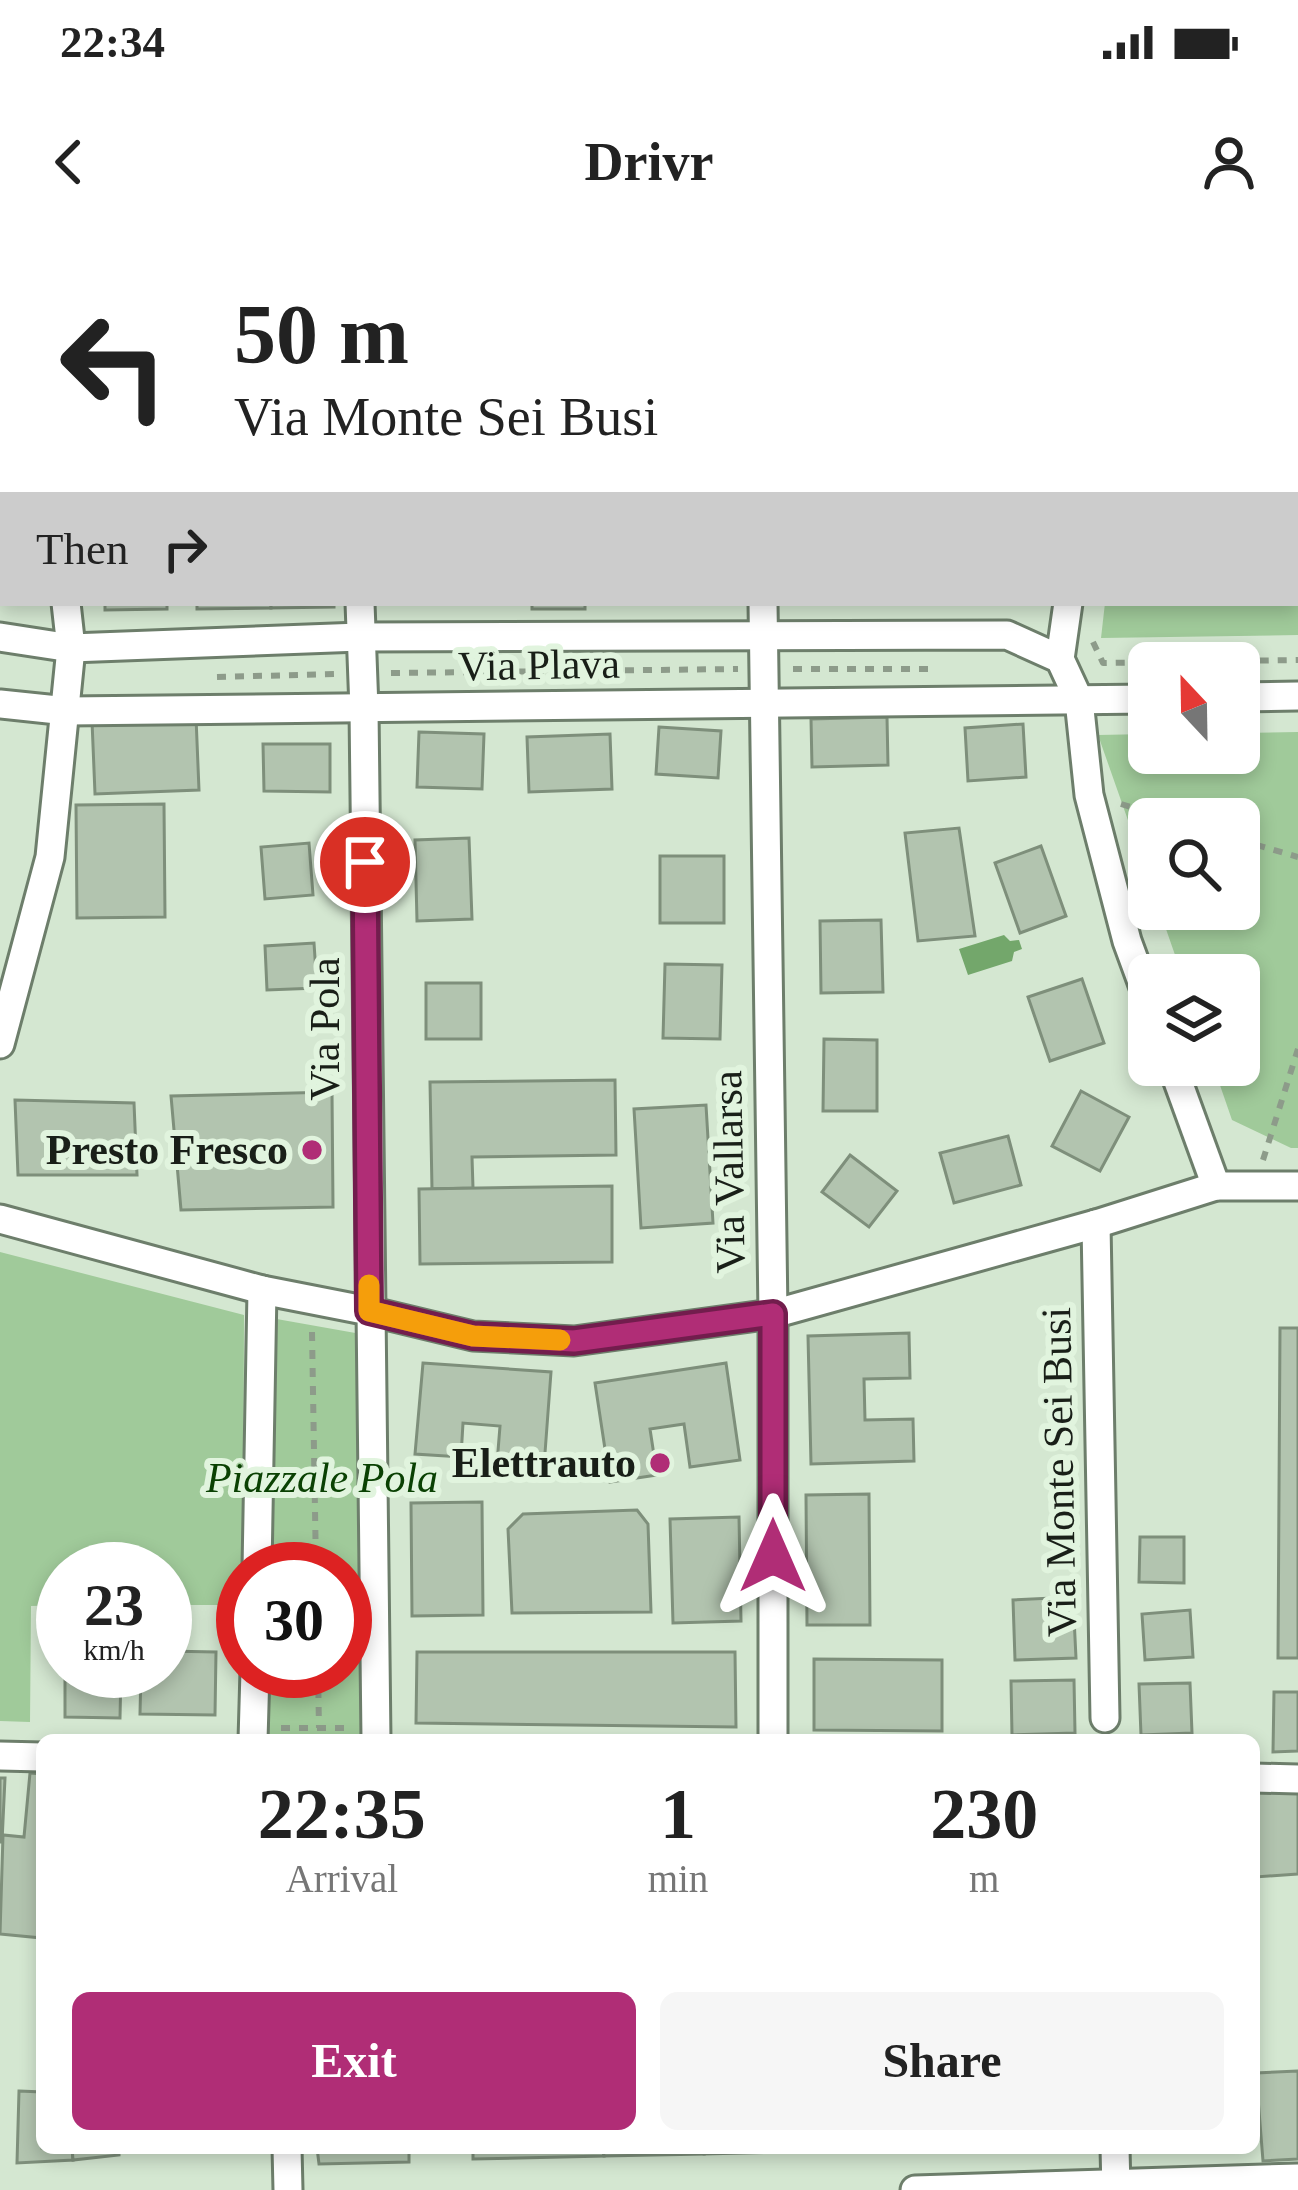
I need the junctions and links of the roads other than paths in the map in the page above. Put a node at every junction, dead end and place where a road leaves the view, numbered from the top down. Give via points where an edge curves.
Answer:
1 (66, 606) edge
2 (359, 606) edge
3 (763, 606) edge
4 (1068, 606) edge
5 (764, 636) junction
6 (0, 637) edge
7 (360, 637) junction
8 (71, 648) junction
9 (1060, 659) junction
10 (1298, 696) edge
11 (1260, 697) edge
12 (1128, 699) edge
13 (1079, 700) junction
14 (763, 703) junction
15 (0, 704) edge
16 (364, 709) junction
17 (67, 711) junction
18 (1132, 954) edge
19 (0, 1044) edge
20 (1180, 1086) edge
21 (1216, 1186) junction
22 (1298, 1186) edge
23 (0, 1219) edge
24 (1096, 1224) junction
25 (262, 1290) junction
26 (369, 1311) junction
27 (773, 1314) junction
28 (257, 1542) edge
29 (255, 1698) edge
30 (1105, 1718) dead end
31 (254, 1734) edge
32 (376, 1734) edge
33 (773, 1734) edge
34 (0, 1756) edge
35 (36, 1757) edge
36 (1260, 1778) edge
37 (1298, 1779) edge
38 (287, 2154) edge
39 (1115, 2154) edge
40 (1298, 2179) edge
41 (1116, 2187) edge
42 (288, 2190) edge
43 (915, 2190) edge

1 - 8 street
2 - 7 street, Via Pola
3 - 5 street, Via Vallarsa
4 - 9 street
5 - 7 street, Via Plava
5 - 9 street, Via Plava via 1007,635
5 - 14 street, Via Vallarsa
6 - 8 street, Via Plava
7 - 8 street, Via Plava
7 - 16 street, Via Pola
8 - 17 street
9 - 13 street
10 - 11 street
12 - 13 street, Via Plava
13 - 14 street, Via Plava
13 - 18 street via 1088,795
14 - 16 street, Via Plava
14 - 27 street, Via Vallarsa
15 - 17 street, Via Plava
16 - 17 street, Via Plava
16 - 26 street, Via Pola
17 - 19 street via 50,857
20 - 21 street
21 - 22 street
21 - 24 street
23 - 25 street
24 - 27 street
24 - 30 street, Via Monte Sei Busi
25 - 26 street
25 - 28 street
26 - 27 street via 473,1336 574,1341
26 - 32 street
27 - 33 street, Via Vallarsa
29 - 31 street
34 - 35 street
36 - 37 street
38 - 42 street
39 - 41 street
40 - 41 street
41 - 43 street

